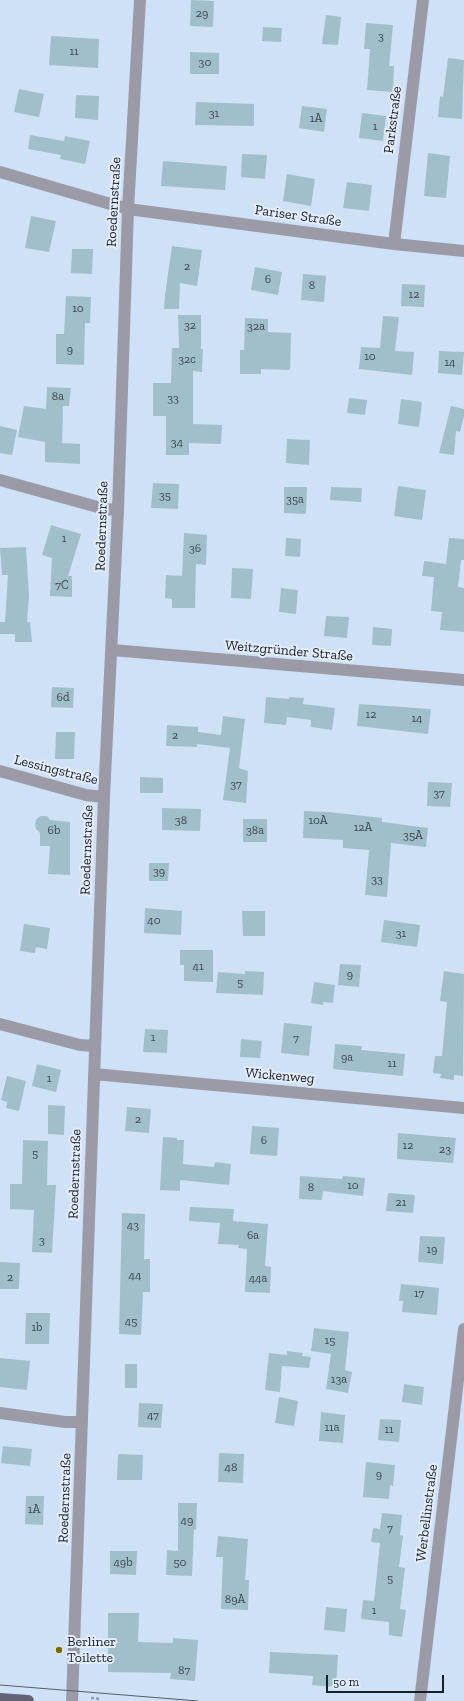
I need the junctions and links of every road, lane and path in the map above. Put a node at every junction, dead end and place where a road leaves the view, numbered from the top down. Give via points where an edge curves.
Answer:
1 (140, 0) edge
2 (423, 0) edge
3 (0, 172) edge
4 (128, 209) junction
5 (394, 244) junction
6 (464, 251) edge
7 (0, 480) edge
8 (118, 510) junction
9 (112, 650) junction
10 (464, 680) edge
11 (0, 771) edge
12 (104, 797) junction
13 (0, 1024) edge
14 (95, 1046) junction
15 (94, 1074) junction
16 (464, 1108) edge
17 (464, 1329) edge
18 (0, 1413) edge
19 (82, 1422) junction
20 (91, 1698) dead end
21 (0, 1699) edge
22 (101, 1699) dead end
23 (28, 1701) edge
24 (72, 1701) edge
25 (420, 1701) edge

1 - 4 street, Roedernstraße
2 - 5 street, Parkstraße
3 - 4 street, Pariser Straße
4 - 5 street, Pariser Straße
4 - 8 street, Roedernstraße
5 - 6 street, Pariser Straße
7 - 8 street via 105,509
8 - 9 street, Roedernstraße
9 - 10 street, Weitzgründer Straße
9 - 12 street, Roedernstraße
11 - 12 street, Lessingstraße via 86,795
12 - 14 street, Roedernstraße
13 - 14 street via 80,1045
14 - 15 street, Roedernstraße
15 - 16 street, Wickenweg
15 - 19 street, Roedernstraße
17 - 25 street, Werbellinstraße
18 - 19 street
19 - 24 street, Roedernstraße
20 - 22 path
21 - 23 main road

